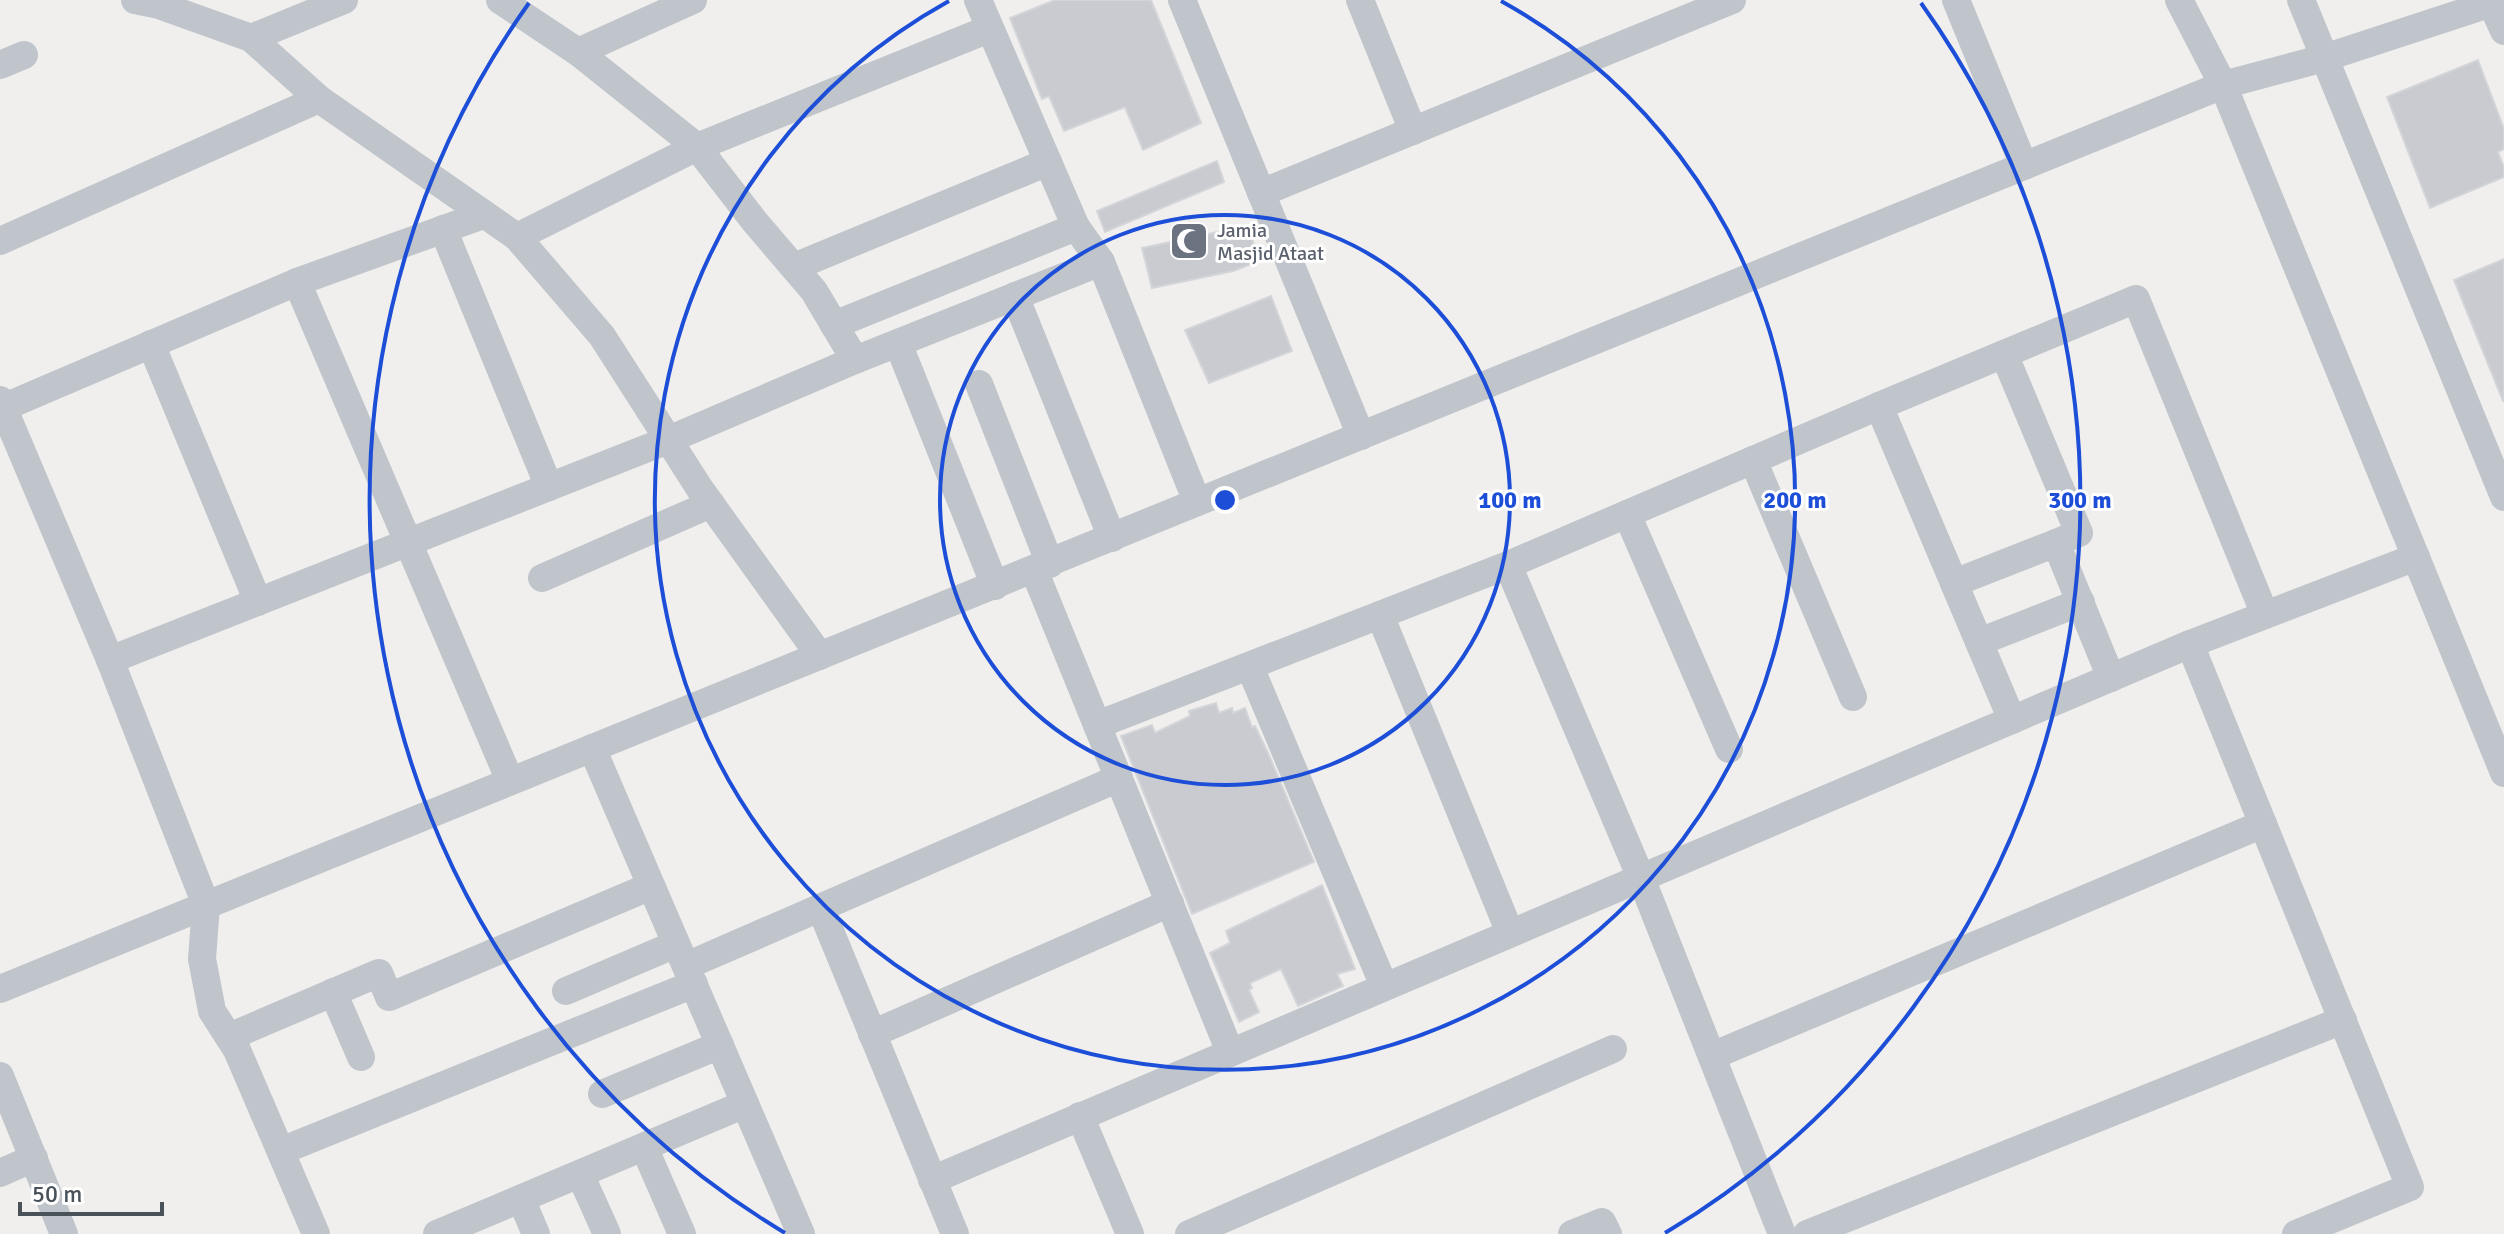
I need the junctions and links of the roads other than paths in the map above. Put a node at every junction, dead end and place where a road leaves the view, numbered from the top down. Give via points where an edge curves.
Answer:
1 (135, 0) edge
2 (344, 0) edge
3 (500, 0) edge
4 (978, 0) edge
5 (1182, 0) edge
6 (1360, 0) edge
7 (1732, 0) edge
8 (1956, 0) edge
9 (2179, 0) edge
10 (2301, 0) edge
11 (677, 3) edge
12 (2499, 19) edge
13 (989, 29) junction
14 (251, 38) junction
15 (578, 52) junction
16 (2324, 58) junction
17 (2223, 85) junction
18 (319, 99) junction
19 (1413, 131) junction
20 (697, 147) junction
21 (1048, 162) junction
22 (2024, 166) junction
23 (1261, 193) junction
24 (483, 215) junction
25 (1076, 227) junction
26 (443, 229) junction
27 (517, 237) junction
28 (0, 241) edge
29 (1101, 262) junction
30 (794, 267) junction
31 (297, 282) junction
32 (1015, 296) junction
33 (834, 325) junction
34 (898, 343) junction
35 (151, 344) junction
36 (2004, 354) junction
37 (855, 360) junction
38 (979, 384) dead end
39 (1, 406) edge
40 (1879, 406) junction
41 (1361, 436) junction
42 (668, 440) junction
43 (1753, 460) junction
44 (549, 487) junction
45 (2504, 497) edge
46 (1197, 502) junction
47 (711, 504) junction
48 (1627, 514) junction
49 (1112, 538) junction
50 (408, 543) junction
51 (2056, 543) junction
52 (2416, 557) junction
53 (1508, 565) junction
54 (1042, 567) junction
55 (542, 578) dead end
56 (1954, 583) junction
57 (995, 586) junction
58 (258, 602) junction
59 (2081, 602) junction
60 (1380, 615) junction
61 (2265, 615) junction
62 (1979, 642) junction
63 (2190, 644) junction
64 (820, 656) junction
65 (110, 660) junction
66 (1250, 667) junction
67 (2111, 678) junction
68 (1853, 697) dead end
69 (2012, 720) junction
70 (1097, 725) junction
71 (592, 748) junction
72 (1729, 749) dead end
73 (2504, 773) edge
74 (1119, 778) junction
75 (510, 781) junction
76 (2263, 824) junction
77 (1641, 878) junction
78 (651, 886) junction
79 (1170, 903) junction
80 (206, 905) junction
81 (821, 909) junction
82 (1510, 933) junction
83 (685, 965) junction
84 (1384, 986) junction
85 (0, 989) edge
86 (566, 991) dead end
87 (333, 992) junction
88 (2343, 1020) junction
89 (872, 1034) junction
90 (229, 1037) junction
91 (720, 1045) junction
92 (1613, 1049) dead end
93 (1230, 1052) junction
94 (1712, 1056) junction
95 (361, 1057) dead end
96 (0, 1076) edge
97 (602, 1094) dead end
98 (745, 1104) junction
99 (1080, 1116) junction
100 (644, 1147) junction
101 (281, 1151) junction
102 (34, 1158) junction
103 (0, 1173) edge
104 (580, 1174) junction
105 (932, 1180) junction
106 (521, 1199) junction
107 (449, 1232) edge
108 (64, 1234) edge
109 (316, 1234) edge
110 (536, 1234) edge
111 (607, 1234) edge
112 (682, 1234) edge
113 (801, 1234) edge
114 (955, 1234) edge
115 (1130, 1234) edge
116 (1189, 1234) edge
117 (1572, 1234) edge
118 (1608, 1234) edge
119 (1782, 1234) edge
120 (1807, 1234) edge
121 (2296, 1234) edge

1 - 14 street
2 - 14 street
3 - 15 street
4 - 13 street
5 - 23 street
6 - 19 street
7 - 19 street
8 - 22 street
9 - 17 street
10 - 16 street
11 - 15 street
12 - 16 street
13 - 20 street
13 - 21 street
14 - 18 street
15 - 20 street
16 - 17 street
16 - 45 street
17 - 22 street
17 - 52 street
18 - 24 street
18 - 28 street
19 - 23 street
20 - 27 street
20 - 30 street
21 - 25 street
21 - 30 street
22 - 41 street
23 - 41 street
24 - 26 street
24 - 27 street
25 - 29 street
25 - 33 street
26 - 31 street
26 - 44 street
27 - 42 street via 602,336
29 - 32 street
29 - 46 street
30 - 33 street
31 - 35 street
31 - 50 street
32 - 34 street
32 - 49 street
33 - 37 street
34 - 37 street
34 - 57 street
35 - 39 street
35 - 58 street
36 - 40 street
36 - 51 street via 2079,533
36 - 61 street via 2136,299
37 - 42 street
38 - 54 street
39 - 65 street
40 - 43 street
40 - 56 street
41 - 46 street
42 - 44 street
42 - 47 street
43 - 48 street
43 - 68 street
44 - 50 street
46 - 49 street
47 - 55 street
47 - 64 street
48 - 53 street
48 - 72 street
49 - 54 street
50 - 58 street
50 - 75 street
51 - 56 street
51 - 59 street
52 - 61 street
52 - 73 street
53 - 60 street
53 - 77 street
54 - 57 street
54 - 70 street
56 - 62 street
57 - 64 street
58 - 65 street
59 - 62 street
59 - 67 street
60 - 66 street
60 - 82 street
61 - 63 street
62 - 69 street
63 - 67 street
63 - 76 street
64 - 71 street
65 - 80 street
66 - 70 street
66 - 84 street
67 - 69 street
69 - 77 street
70 - 74 street
71 - 75 street
71 - 78 street
74 - 79 street
74 - 81 street
75 - 80 street
76 - 88 street
76 - 94 street
77 - 82 street
77 - 94 street
78 - 83 street
78 - 87 street via 389,997 379,973
79 - 89 street
79 - 93 street
80 - 85 street
80 - 90 street via 202,959 212,1011
81 - 83 street
81 - 89 street
82 - 84 street
83 - 86 street
83 - 91 street
83 - 101 street
84 - 93 street
87 - 90 street
87 - 95 street
88 - 120 street
88 - 121 street via 2410,1187
89 - 105 street
90 - 101 street
91 - 97 street
91 - 98 street
92 - 116 street
93 - 99 street
94 - 119 street
96 - 102 street
98 - 100 street
98 - 113 street
99 - 105 street
99 - 115 street
100 - 104 street
100 - 112 street
101 - 109 street
102 - 103 street
102 - 108 street
104 - 106 street
104 - 111 street
105 - 114 street
106 - 107 street
106 - 110 street
117 - 118 street via 1602,1222

